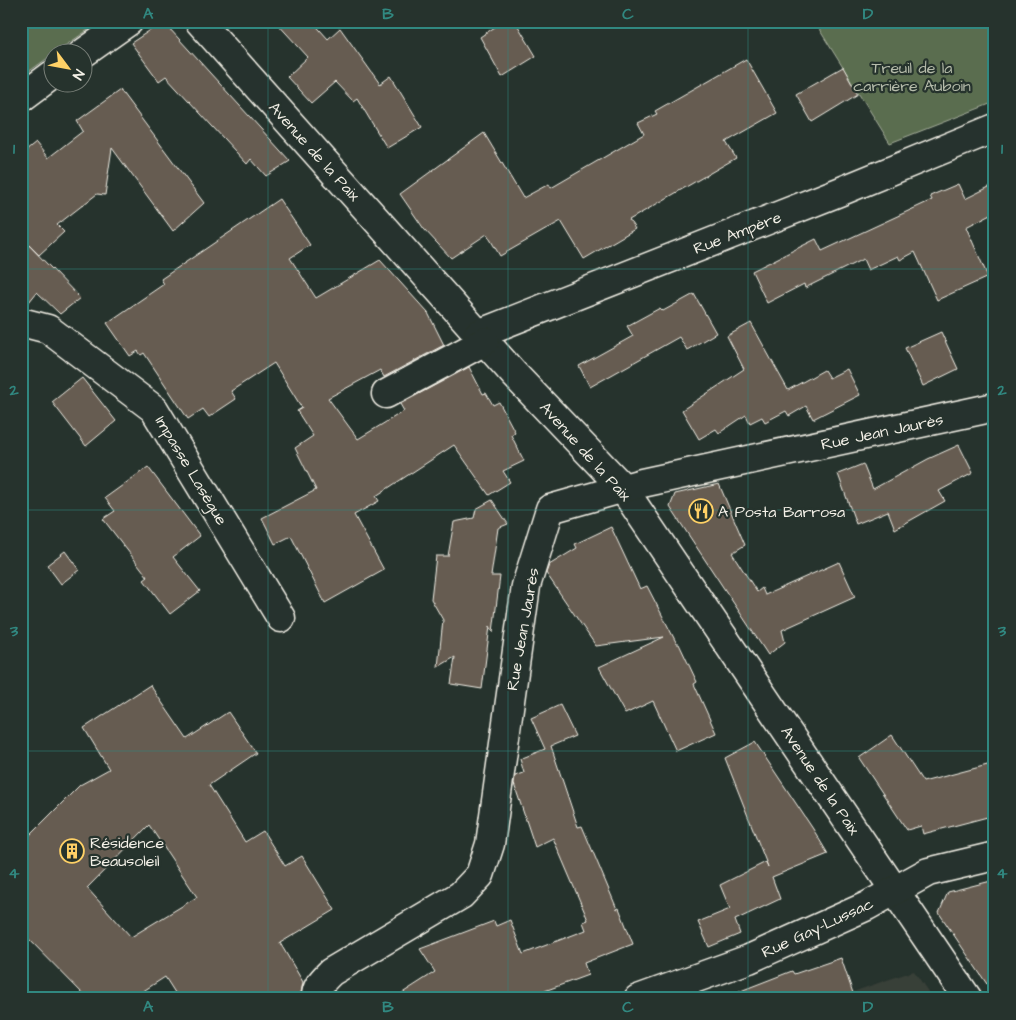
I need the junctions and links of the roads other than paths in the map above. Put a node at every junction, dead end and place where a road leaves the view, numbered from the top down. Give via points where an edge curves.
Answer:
1 (129, 21) edge
2 (199, 21) edge
3 (92, 47) edge
4 (42, 82) edge
5 (21, 98) edge
6 (995, 128) edge
7 (21, 322) edge
8 (482, 338) junction
9 (386, 394) dead end
10 (995, 407) edge
11 (622, 487) junction
12 (281, 618) dead end
13 (995, 856) edge
14 (895, 890) junction
15 (316, 999) edge
16 (638, 999) edge
17 (968, 999) edge

1 - 3 street
2 - 8 street, Avenue de la Paix
4 - 5 street
6 - 8 street, Rue Ampère
7 - 12 street, Impasse Lasègue via 48,329 154,409
8 - 9 street, Rue Ampère
8 - 11 street, Avenue de la Paix
10 - 11 street, Rue Jean Jaurès
11 - 14 street, Avenue de la Paix
11 - 15 street, Rue Jean Jaurès via 550,508 526,586 490,844 480,875 461,895 331,972 320,983
13 - 14 street, Rue Gay-Lussac via 928,872
14 - 16 street, Rue Gay-Lussac via 867,906 749,959
14 - 17 street, Avenue de la Paix

